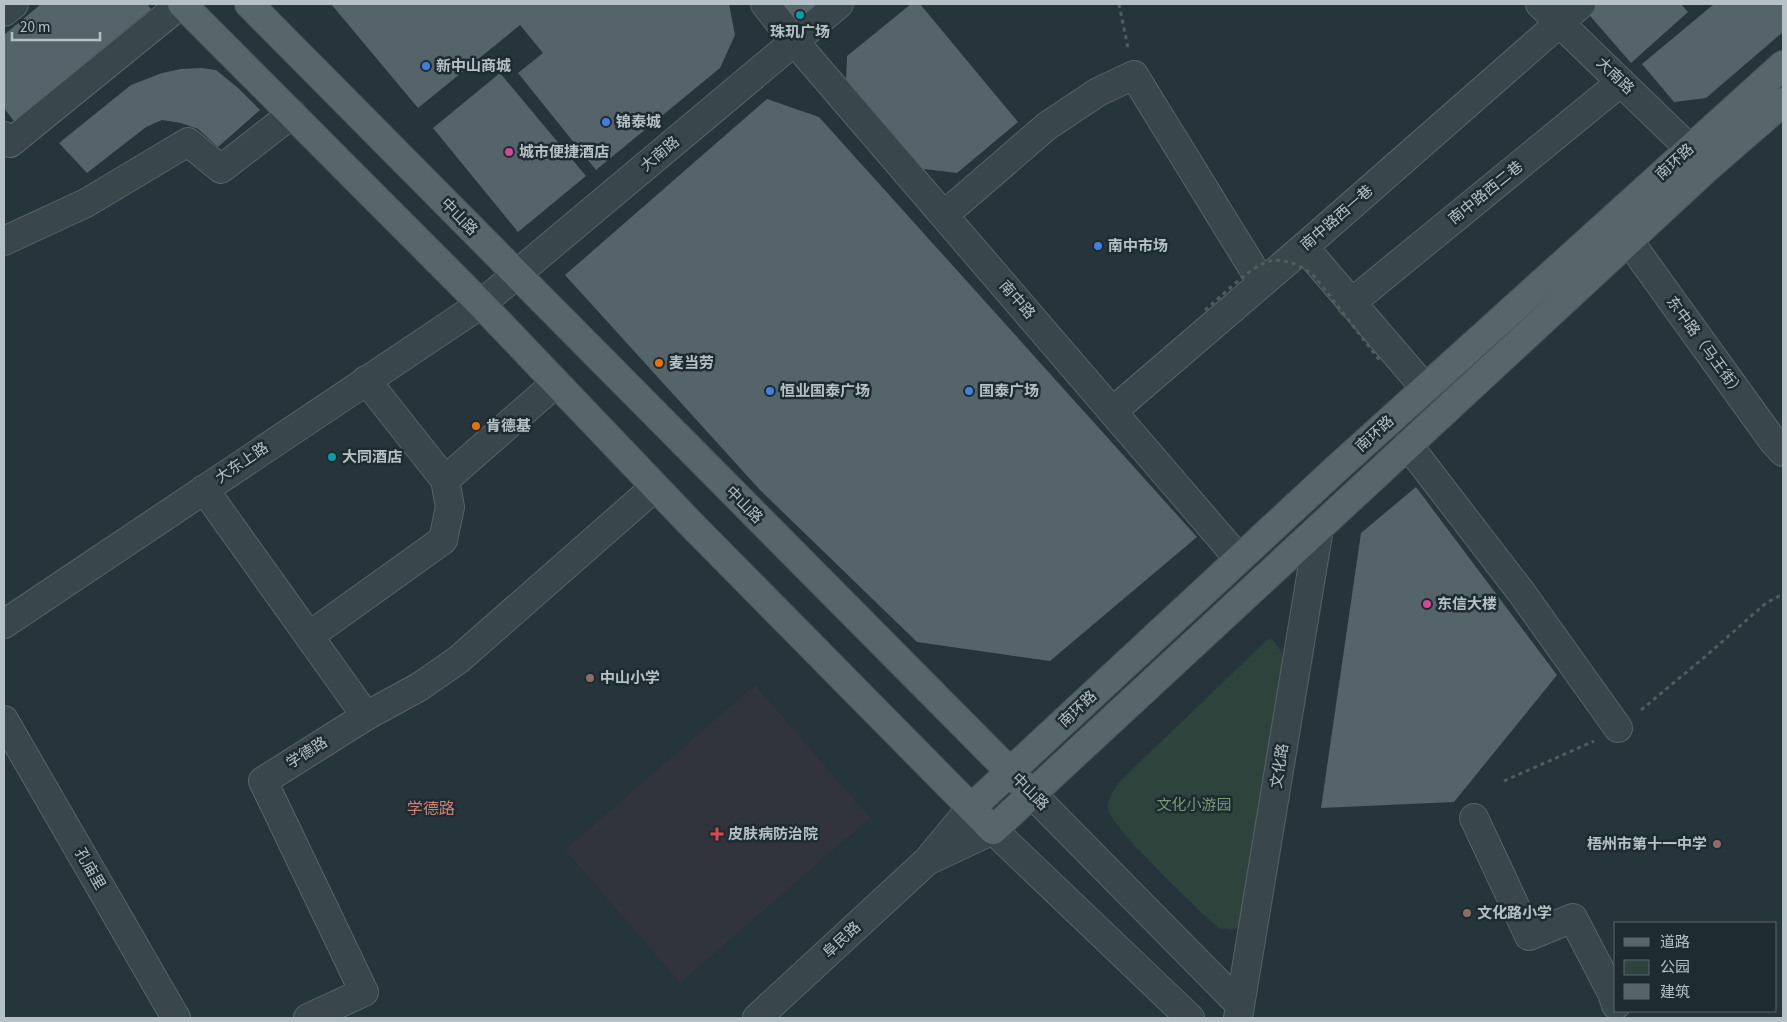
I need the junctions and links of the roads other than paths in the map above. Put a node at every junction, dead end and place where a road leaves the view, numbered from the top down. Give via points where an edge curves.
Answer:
1 (14, 4) edge
2 (182, 4) edge
3 (249, 4) edge
4 (765, 4) edge
5 (839, 4) edge
6 (1540, 4) edge
7 (1581, 4) edge
8 (4, 12) edge
9 (1560, 24) junction
10 (794, 40) junction
11 (1783, 65) edge
12 (1621, 82) junction
13 (1783, 102) edge
14 (292, 114) junction
15 (4, 136) edge
16 (1690, 150) junction
17 (944, 215) junction
18 (4, 241) edge
19 (1629, 241) junction
20 (1304, 247) junction
21 (516, 274) junction
22 (1262, 282) junction
23 (481, 304) junction
24 (1351, 304) junction
25 (366, 380) junction
26 (556, 383) junction
27 (1425, 388) junction
28 (1113, 411) junction
29 (1408, 445) junction
30 (1783, 452) edge
31 (444, 480) junction
32 (655, 487) junction
33 (204, 489) junction
34 (1319, 528) junction
35 (1239, 559) junction
36 (4, 624) edge
37 (309, 636) junction
38 (366, 716) junction
39 (4, 720) edge
40 (1618, 728) road end
41 (1010, 772) junction
42 (1032, 794) junction
43 (971, 808) junction
44 (1474, 818) dead end
45 (993, 830) junction
46 (928, 861) junction
47 (1614, 999) edge
48 (1239, 1012) edge
49 (176, 1018) edge
50 (308, 1018) edge
51 (757, 1018) edge
52 (1190, 1018) edge

1 - 8 street
2 - 14 main road
2 - 15 street via 10,143
3 - 21 main road, 中山路
4 - 10 street, 南中路
5 - 10 street, 大南路
6 - 9 street, 大南路
7 - 9 street, 南中路西一巷
9 - 12 street, 大南路
9 - 20 street, 南中路西一巷
10 - 17 street, 南中路
10 - 21 street, 大南路
11 - 16 main road, 南环路
12 - 16 street, 大南路
12 - 24 street, 南中路西二巷
13 - 19 main road, 南环路
14 - 18 street via 221,169 188,142 86,203
14 - 23 main road
16 - 27 main road, 南环路
17 - 22 street via 1047,126 1098,92 1134,75
17 - 28 street, 南中路
19 - 29 main road, 南环路
19 - 30 street, 东中路（马王街）
20 - 22 street, 南中路西一巷
20 - 24 street
21 - 23 street, 大南路
21 - 41 main road, 中山路
22 - 28 street, 南中路西一巷
23 - 25 street, 大东上路
23 - 26 main road
24 - 27 street
25 - 31 street
25 - 33 street, 大东上路
26 - 31 street
26 - 32 main road
27 - 35 main road, 南环路
28 - 35 street, 南中路
29 - 34 main road, 南环路
29 - 40 street via 1521,592
31 - 37 street via 450,507 443,540
32 - 38 street via 458,660 419,687
32 - 43 main road
33 - 36 street, 大东上路
33 - 37 street
34 - 42 main road, 南环路
34 - 48 street, 文化路
35 - 41 main road, 南环路
37 - 38 street
38 - 50 street, 学德路 via 263,781 364,992
39 - 49 street, 孔庙里
41 - 42 main road, 中山路
41 - 43 main road, 南环路
42 - 45 main road, 南环路
42 - 48 street, 中山路
43 - 45 main road
43 - 46 street
44 - 47 street via 1529,936 1573,918
45 - 46 street
45 - 52 street
46 - 51 street, 阜民路

